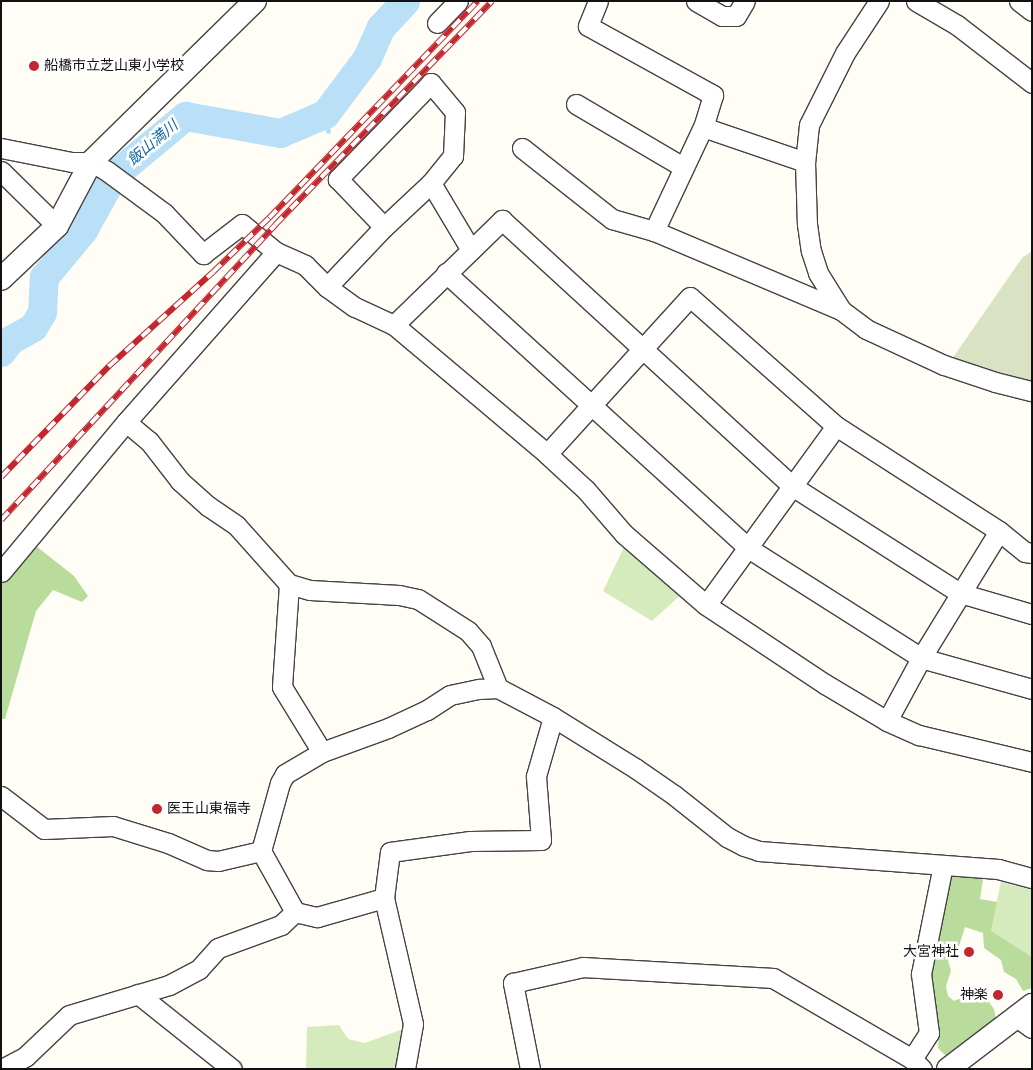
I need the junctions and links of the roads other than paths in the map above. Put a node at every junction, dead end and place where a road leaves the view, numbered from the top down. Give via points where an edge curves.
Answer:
1 (255, 1) edge
2 (458, 1) edge
3 (598, 1) edge
4 (696, 1) edge
5 (745, 1) edge
6 (879, 1) edge
7 (916, 1) edge
8 (1019, 1) edge
9 (1032, 11) edge
10 (437, 23) dead end
11 (1032, 83) edge
12 (576, 104) dead end
13 (703, 127) junction
14 (1, 148) edge
15 (522, 148) dead end
16 (805, 162) junction
17 (99, 167) junction
18 (683, 167) junction
19 (1, 171) edge
20 (430, 183) junction
21 (57, 226) junction
22 (384, 227) junction
23 (654, 231) junction
24 (471, 250) junction
25 (276, 252) junction
26 (446, 273) junction
27 (1, 280) edge
28 (327, 287) junction
29 (841, 310) junction
30 (394, 325) junction
31 (642, 350) junction
32 (1032, 390) edge
33 (593, 405) junction
34 (126, 422) junction
35 (836, 426) junction
36 (547, 454) junction
37 (792, 486) junction
38 (999, 531) junction
39 (748, 548) junction
40 (1032, 554) edge
41 (1, 572) edge
42 (289, 584) junction
43 (960, 593) junction
44 (706, 605) junction
45 (1032, 614) edge
46 (921, 658) junction
47 (498, 688) junction
48 (1032, 688) edge
49 (553, 717) junction
50 (887, 721) junction
51 (322, 752) junction
52 (1032, 762) edge
53 (1, 796) edge
54 (260, 851) junction
55 (943, 865) junction
56 (1032, 878) edge
57 (384, 898) junction
58 (295, 912) junction
59 (138, 994) junction
60 (1027, 1017) edge
61 (917, 1064) edge
62 (2, 1069) edge
63 (232, 1069) edge
64 (405, 1069) edge
65 (530, 1069) edge
66 (948, 1069) edge

1 - 17 street
2 - 10 street
3 - 13 street via 588,26 713,95
4 - 5 street via 722,16 736,16
6 - 16 street via 845,53 809,125
7 - 11 street via 957,25
8 - 9 street
12 - 18 street
13 - 16 street
13 - 18 street
14 - 17 street
15 - 23 street via 612,219
16 - 29 street via 811,251 818,273
17 - 21 street
17 - 25 street via 164,212 202,254 242,224
18 - 23 street
19 - 21 street
20 - 22 street
20 - 22 street via 453,156 455,112 431,83 338,179
20 - 24 street
21 - 27 street
22 - 28 street
23 - 29 street
24 - 26 street
24 - 31 street via 502,220
25 - 28 street via 305,265
25 - 34 street
26 - 30 street
26 - 33 street
28 - 30 street via 355,308
29 - 32 street via 866,329 944,365
30 - 36 street
31 - 33 street
31 - 35 street via 690,297
31 - 37 street
33 - 36 street
33 - 39 street
34 - 41 street
34 - 42 street via 149,441 180,482 236,525
35 - 37 street
35 - 38 street
36 - 44 street via 586,490 624,534
37 - 39 street
37 - 43 street
38 - 40 street
38 - 43 street
39 - 44 street
39 - 46 street
42 - 47 street via 310,590 418,599 468,631 481,646
42 - 51 street via 282,687
43 - 45 street
43 - 46 street
44 - 50 street
46 - 48 street
46 - 50 street
47 - 49 street
47 - 51 street via 450,695 388,728
49 - 55 street via 674,794 727,837 744,846 760,851
49 - 57 street via 536,776 541,840 470,842 390,852
50 - 52 street via 919,735
51 - 54 street via 285,774
53 - 54 street via 44,828 113,826 168,843 207,860 218,861
54 - 58 street
55 - 56 street via 998,869
55 - 61 street via 921,974 929,1033
57 - 58 street via 317,917
57 - 64 street via 413,1024
58 - 59 street via 281,926 218,948 199,969 169,985
59 - 62 street via 70,1015 26,1056
59 - 63 street
60 - 66 street
61 - 65 street via 773,978 583,967 513,983

